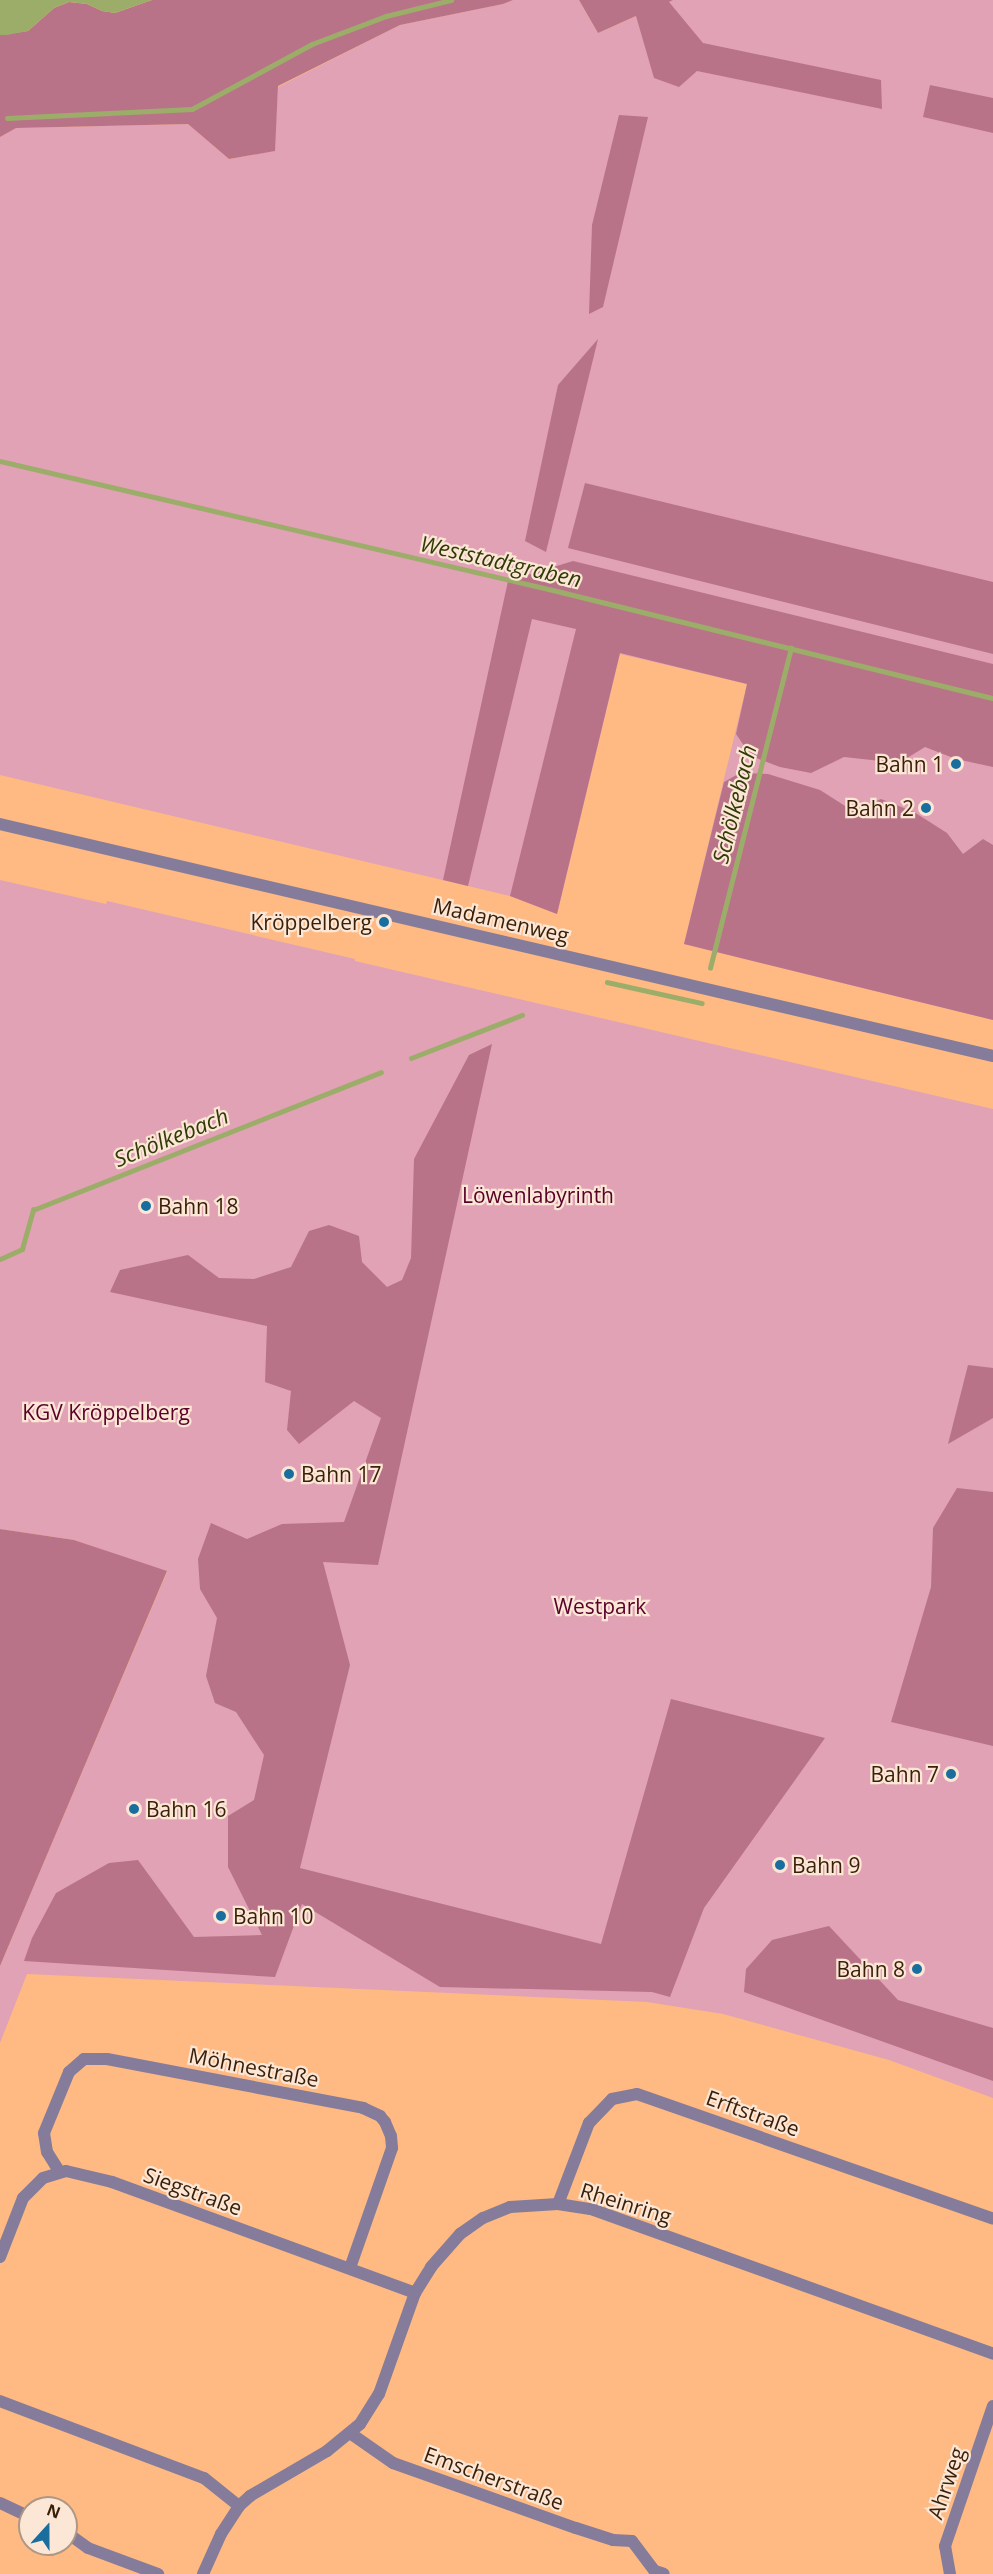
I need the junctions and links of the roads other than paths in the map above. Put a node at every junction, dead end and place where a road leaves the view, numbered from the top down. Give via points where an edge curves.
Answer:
1 (0, 824) edge
2 (993, 1056) edge
3 (59, 2171) junction
4 (558, 2204) junction
5 (993, 2219) edge
6 (0, 2257) edge
7 (350, 2268) junction
8 (416, 2293) junction
9 (993, 2354) edge
10 (0, 2401) edge
11 (993, 2406) edge
12 (350, 2433) junction
13 (0, 2503) edge
14 (239, 2506) junction
15 (18, 2511) edge
16 (78, 2541) edge
17 (158, 2574) edge
18 (203, 2574) edge
19 (664, 2574) edge
20 (950, 2574) edge

1 - 2 street, Madamenweg
3 - 6 street via 42,2178 23,2198
3 - 7 street, Siegstraße via 112,2182
3 - 7 street, Möhnestraße via 47,2152 44,2133 69,2072 84,2059 119,2061 363,2108 385,2122 392,2148
4 - 5 street, Erftstraße via 589,2122 612,2099 637,2094
4 - 8 street, Rheinring via 510,2207 471,2226 440,2254
4 - 9 street, Rheinring via 594,2210
7 - 8 street, Siegstraße
8 - 12 street, Rheinring via 379,2394
10 - 14 street via 204,2478
11 - 20 street, Ahrweg via 945,2546
12 - 14 street, Rheinring
12 - 19 street, Emscherstraße via 393,2463 576,2528 614,2540 632,2541 655,2571
13 - 15 street
14 - 18 street, Rheinring
16 - 17 street

